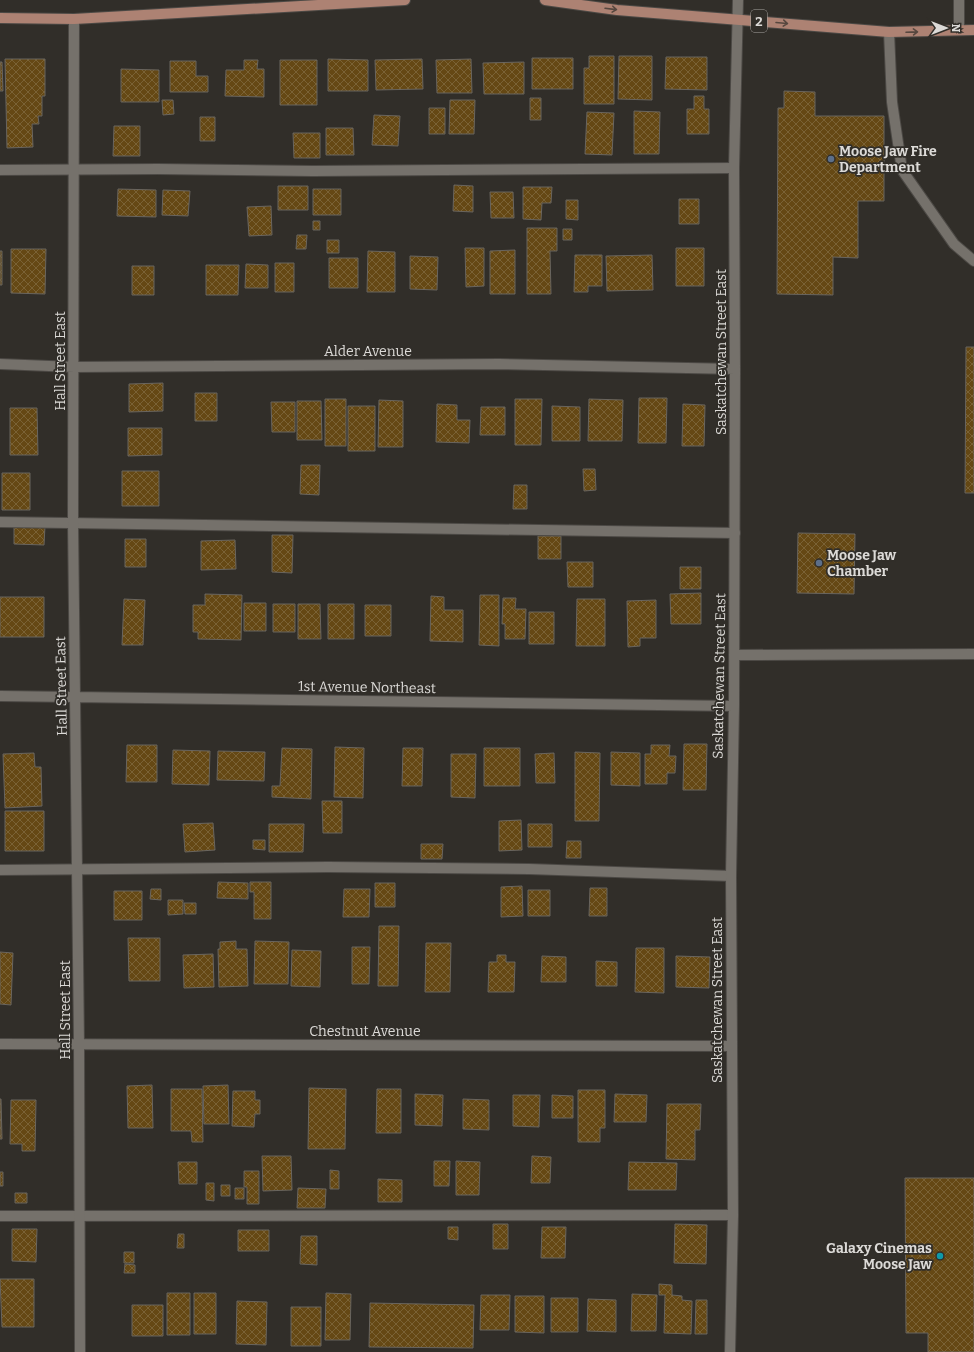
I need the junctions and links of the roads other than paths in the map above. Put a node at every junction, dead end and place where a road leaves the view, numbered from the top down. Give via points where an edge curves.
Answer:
1 (405, 0) edge
2 (545, 0) edge
3 (738, 0) edge
4 (959, 0) edge
5 (0, 18) edge
6 (74, 19) junction
7 (738, 19) junction
8 (959, 30) junction
9 (974, 30) edge
10 (889, 32) junction
11 (734, 168) junction
12 (0, 170) edge
13 (74, 170) junction
14 (974, 261) edge
15 (0, 364) edge
16 (74, 368) junction
17 (735, 369) junction
18 (0, 522) edge
19 (74, 522) junction
20 (735, 533) junction
21 (974, 654) edge
22 (734, 655) junction
23 (0, 696) edge
24 (75, 696) junction
25 (734, 706) junction
26 (0, 870) edge
27 (78, 871) junction
28 (731, 876) junction
29 (0, 1044) edge
30 (79, 1045) junction
31 (731, 1046) junction
32 (733, 1215) junction
33 (0, 1216) edge
34 (79, 1216) junction
35 (80, 1352) edge
36 (730, 1352) edge

1 - 6 main road
2 -> 7 main road, 2 via 617,10
3 - 7 street, Saskatchewan Street East
4 - 8 street
5 - 6 main road
6 - 13 street, Hall Street East
7 -> 10 main road, 2
7 - 11 street, Saskatchewan Street East
8 - 9 main road, 2
10 -> 8 main road, 2
10 - 14 street via 892,102 902,170 954,244
11 - 13 street
11 - 17 street, Saskatchewan Street East
12 - 13 street
13 - 16 street, Hall Street East
15 - 16 street, Alder Avenue
16 - 17 street, Alder Avenue via 499,364
16 - 19 street, Hall Street East
17 - 20 street, Saskatchewan Street East
18 - 19 street
19 - 20 street
19 - 24 street, Hall Street East
20 - 22 street, Saskatchewan Street East
21 - 22 street
22 - 25 street, Saskatchewan Street East
23 - 24 street, 1st Avenue Northeast
24 - 25 street, 1st Avenue Northeast
24 - 27 street, Hall Street East
25 - 28 street, Saskatchewan Street East
26 - 27 street
27 - 28 street via 521,869
27 - 30 street, Hall Street East
28 - 31 street, Saskatchewan Street East
29 - 30 street, Chestnut Avenue
30 - 31 street, Chestnut Avenue
30 - 34 street, Hall Street East
31 - 32 street, Saskatchewan Street East
32 - 34 street
32 - 36 street, Saskatchewan Street East
33 - 34 street
34 - 35 street, Hall Street East

